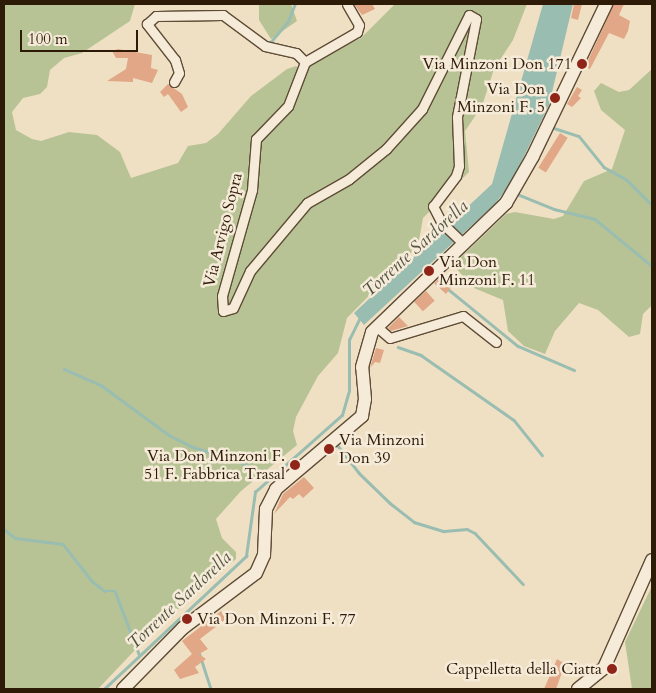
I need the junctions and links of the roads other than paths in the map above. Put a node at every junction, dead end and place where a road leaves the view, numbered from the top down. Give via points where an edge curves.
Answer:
1 (347, 4) edge
2 (606, 4) edge
3 (305, 62) junction
4 (174, 82) dead end
5 (462, 242) junction
6 (376, 326) junction
7 (496, 342) dead end
8 (652, 560) edge
9 (123, 689) edge
10 (578, 689) edge

1 - 3 street via 358,25 357,32
2 - 5 main road via 511,196
3 - 4 street via 296,53 265,46 223,15 156,16 147,24 175,60 179,73
3 - 5 street, Via Arvigo Sopra via 288,106 256,139 252,190 222,296 223,310 232,308 250,271 307,203 349,179 386,149 422,108 463,20 472,15 475,31 457,117 459,166 456,176 433,206 441,222
5 - 6 main road
6 - 7 street via 390,338 463,316
6 - 9 main road via 363,356 362,416 276,489 266,509 264,555 256,573 183,628
8 - 10 main road via 604,668

